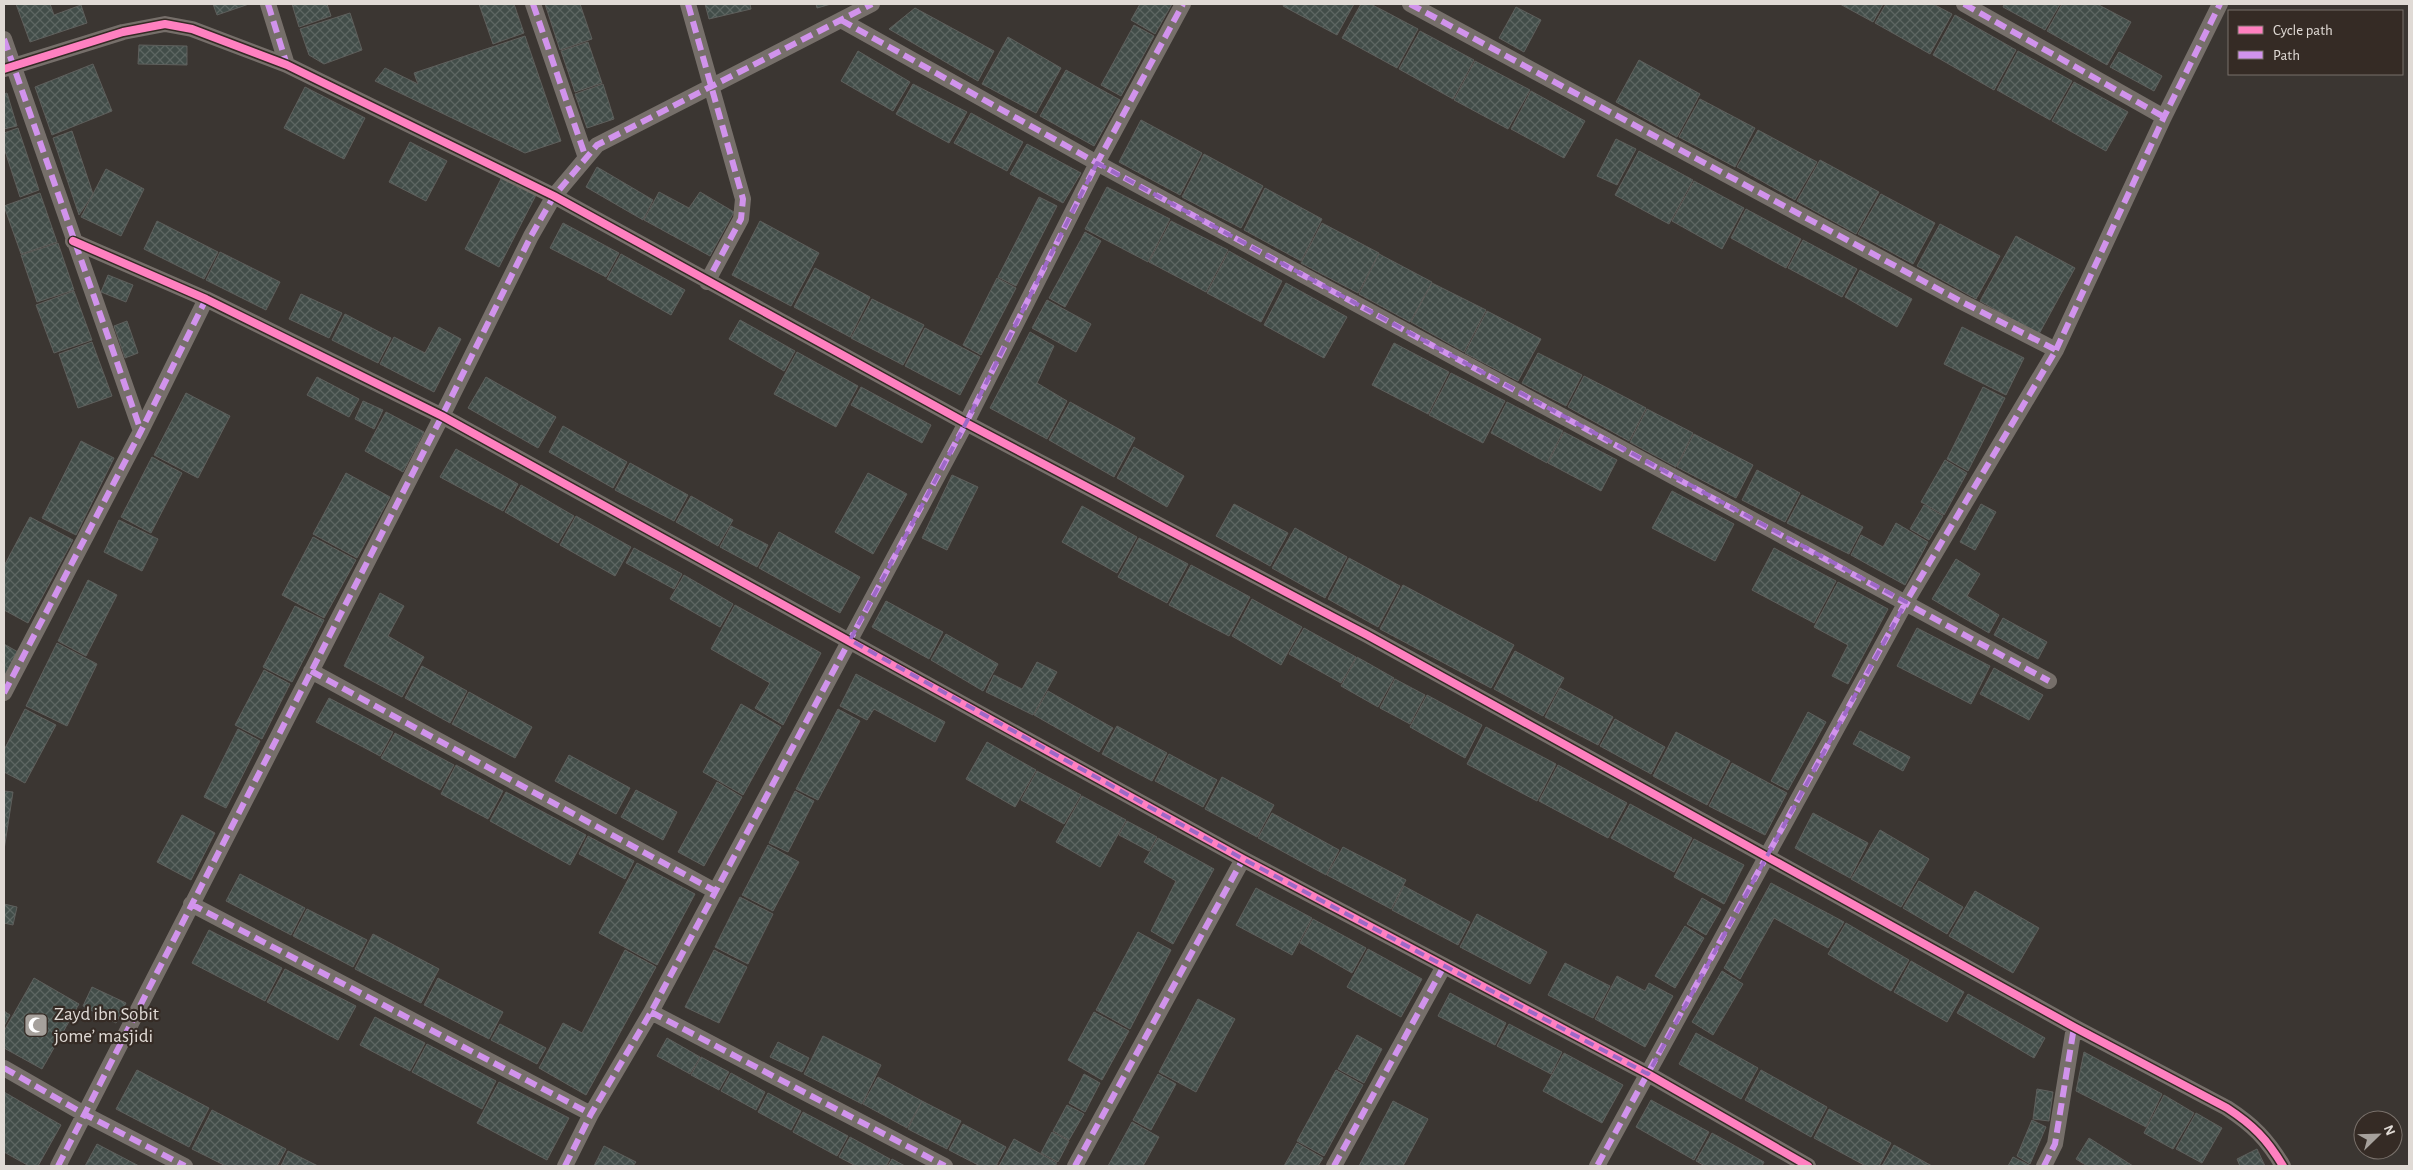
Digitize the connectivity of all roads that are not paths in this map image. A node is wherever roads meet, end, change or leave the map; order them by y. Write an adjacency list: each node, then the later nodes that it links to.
1 (268, 4): 11 (street)
2 (533, 4): 15 (street)
3 (688, 4): 13 (street)
4 (872, 4): 9 (street)
5 (1183, 4): 16 (street)
6 (1410, 4): 21 (street)
7 (1964, 4): 14 (street)
8 (2220, 4): 14 (street)
9 (842, 20): 13 (street); 16 (street)
10 (4, 39): 12 (street)
11 (288, 65): 12 (street); 17 (street)
12 (8, 68): 18 (street)
13 (711, 86): 15 (street); 19 (street)
14 (2164, 117): 21 (street)
15 (586, 158): 17 (street)
16 (1097, 163): 23 (street); 25 (street)
17 (554, 196): 19 (street); 22 (street)
18 (73, 241): 20 (street); 24 (street)
19 (707, 282): 23 (street)
20 (206, 299): 22 (street); 24 (street)
21 (2056, 350): 25 (street)
22 (442, 416): 26 (street); 27 (street)
23 (966, 423): 26 (street); 30 (street)
24 (141, 431): 29 (street)
25 (1906, 602): 28 (street); 30 (street)
26 (850, 640): 31 (street); 32 (street)
27 (311, 671): 32 (street); 33 (street)
28 (2049, 681)
29 (4, 693)
30 (1768, 857): 36 (street); 38 (street)
31 (1243, 859): 34 (street); 45 (street)
32 (715, 891): 35 (street)
33 (191, 904): 39 (street); 40 (street)
34 (1444, 966): 38 (street); 46 (street)
35 (651, 1012): 39 (street); 44 (street)
36 (2074, 1027): 49 (street); 50 (street)
37 (4, 1068): 40 (street)
38 (1648, 1074): 47 (street); 48 (street)
39 (592, 1114): 43 (street)
40 (86, 1116): 41 (street); 42 (street)
41 (58, 1166)
42 (185, 1166)
43 (564, 1166)
44 (945, 1166)
45 (1075, 1166)
46 (1334, 1166)
47 (1597, 1166)
48 (1808, 1166)
49 (2044, 1166)
50 (2282, 1166)

